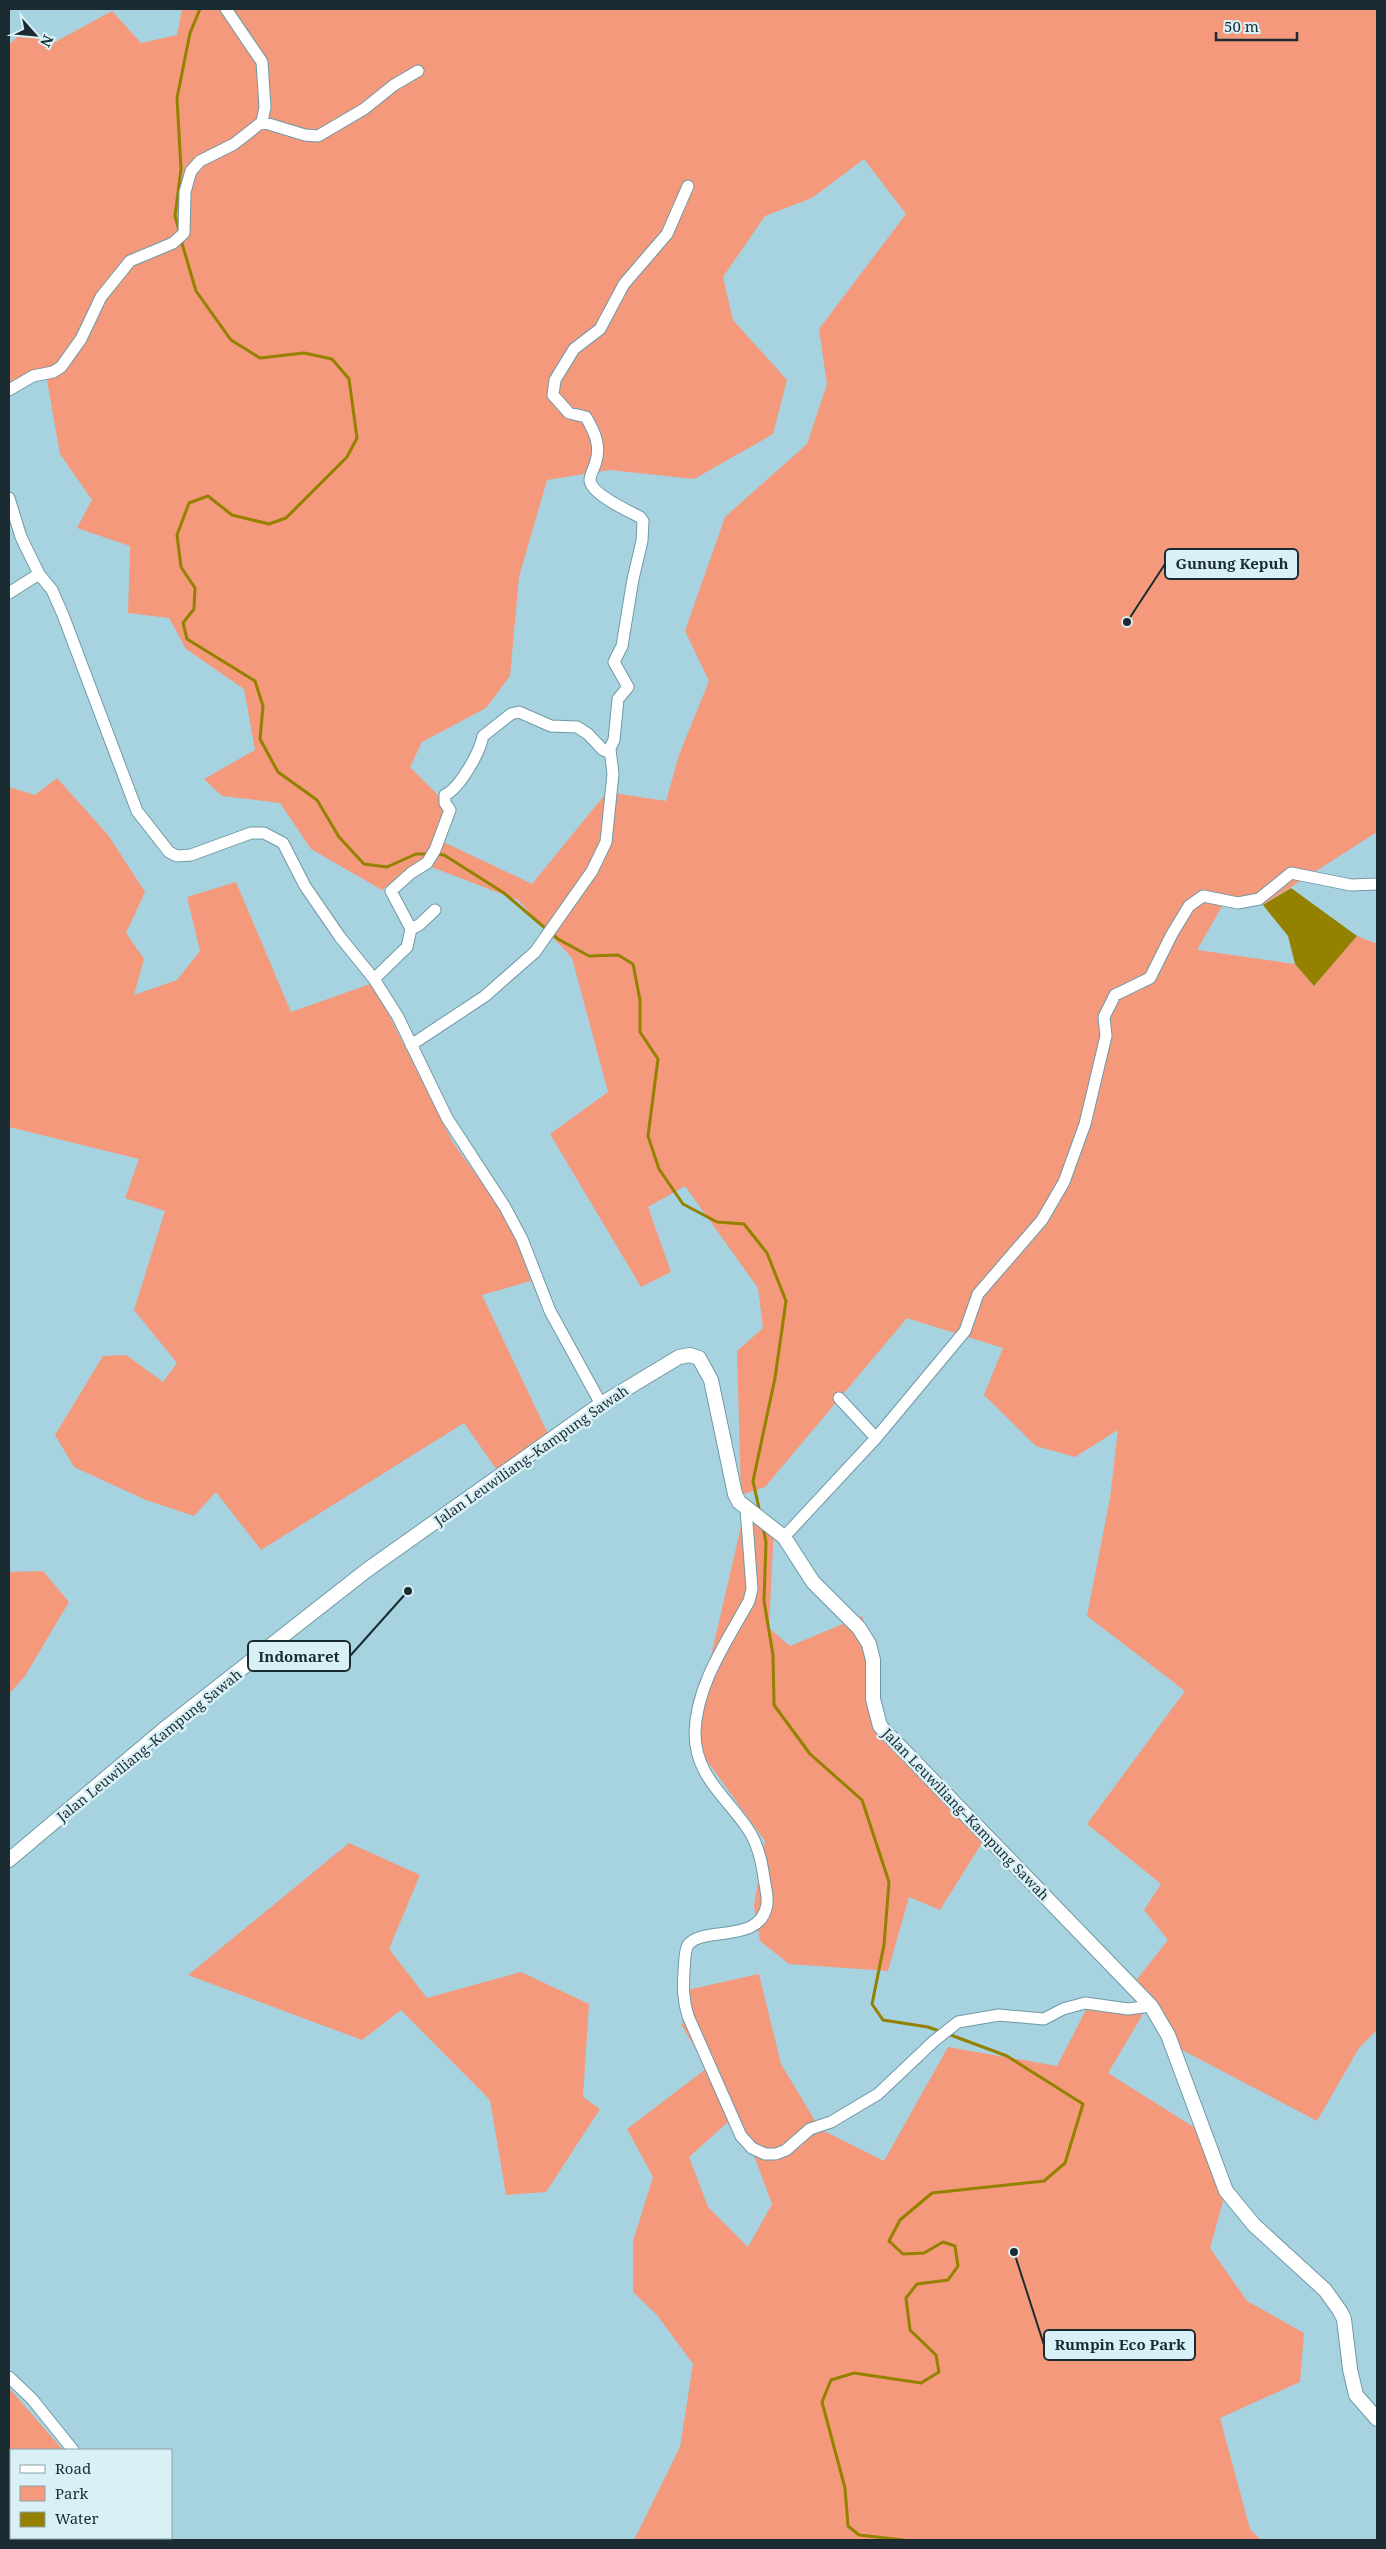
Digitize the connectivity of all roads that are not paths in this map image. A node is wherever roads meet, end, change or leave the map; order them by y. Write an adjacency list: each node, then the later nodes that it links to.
1 (226, 9): 3 (street)
2 (418, 71): 3 (street)
3 (262, 122): 5 (street)
4 (688, 186): 9 (street)
5 (9, 390)
6 (9, 498): 7 (street)
7 (39, 574): 8 (street); 13 (street)
8 (9, 593)
9 (610, 750): 12 (street); 14 (street)
10 (1377, 884): 17 (street)
11 (435, 910): 12 (street)
12 (411, 929): 13 (street)
13 (374, 979): 14 (street)
14 (411, 1045): 16 (street)
15 (839, 1398): 17 (street)
16 (601, 1404): 18 (main road, Jalan Leuwiliang–Kampung Sawah); 20 (main road, Jalan Leuwiliang–Kampung Sawah)
17 (876, 1438): 19 (street)
18 (748, 1511): 19 (main road, Jalan Leuwiliang–Kampung Sawah); 21 (street)
19 (784, 1537): 21 (main road, Jalan Leuwiliang–Kampung Sawah)
20 (9, 1860)
21 (1151, 2006): 23 (main road, Jalan Leuwiliang–Kampung Sawah)
22 (9, 2377): 24 (street)
23 (1377, 2420)
24 (71, 2449)

